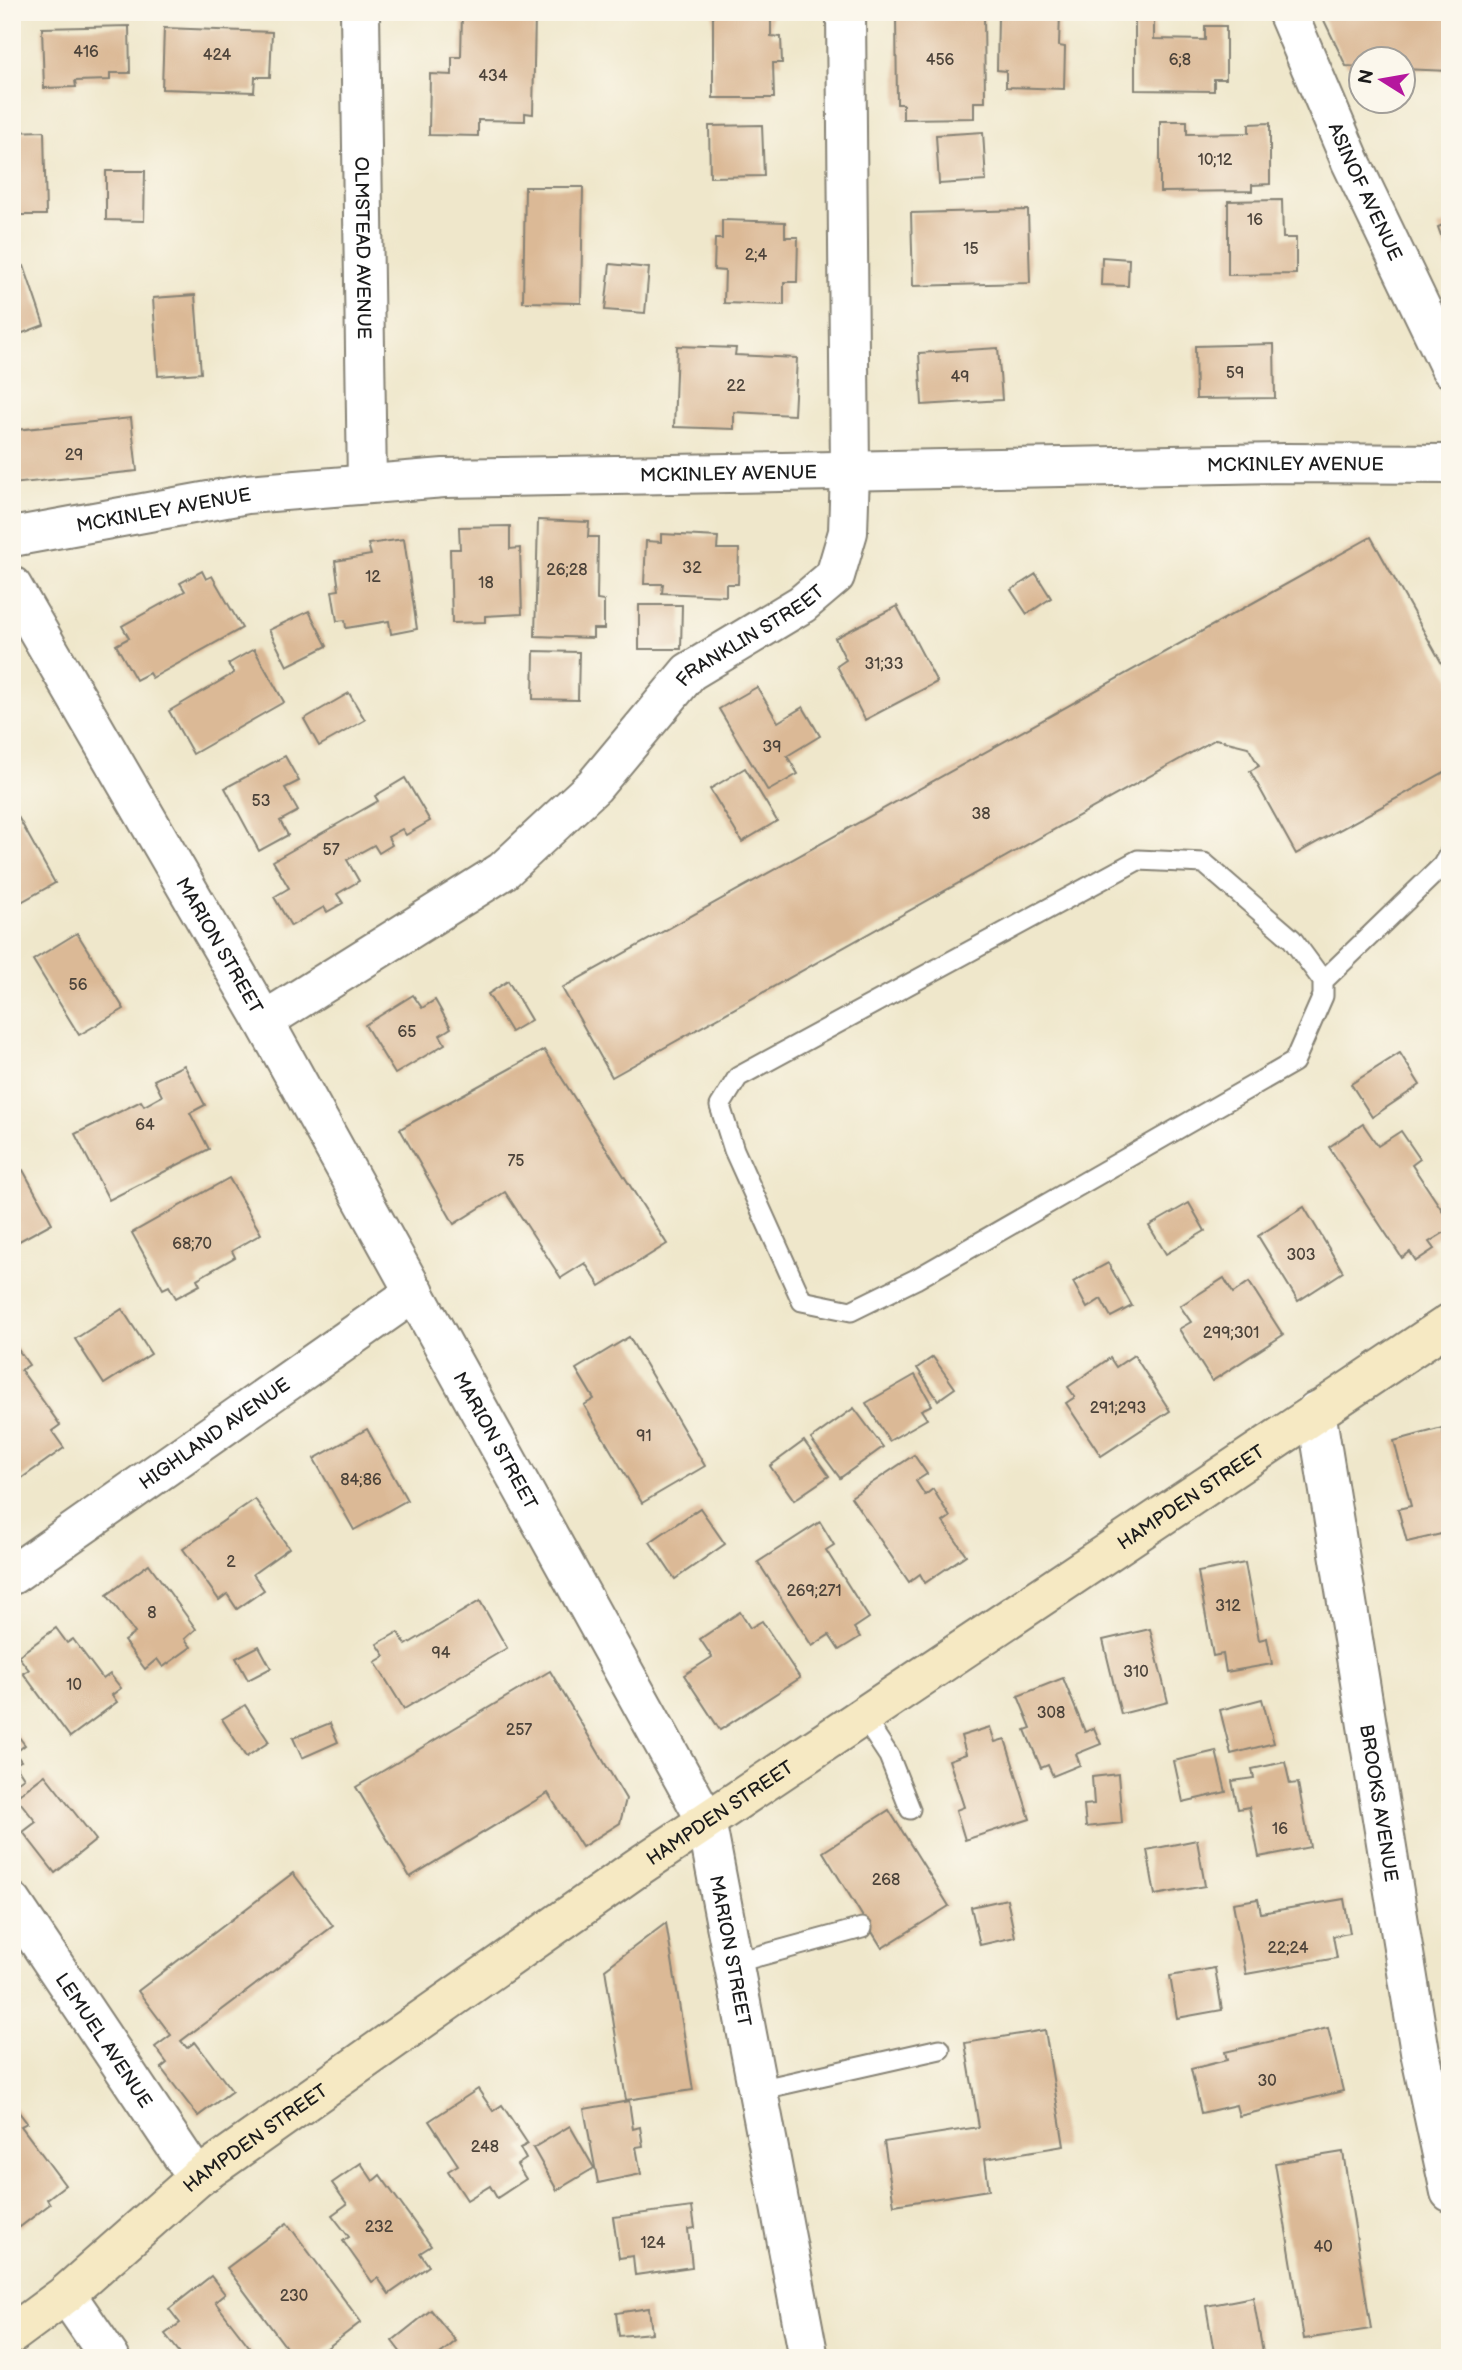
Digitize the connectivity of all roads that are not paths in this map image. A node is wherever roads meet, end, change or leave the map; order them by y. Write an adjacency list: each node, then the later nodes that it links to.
1 (360, 12): 7 (street, OLMSTEAD AVENUE)
2 (846, 12): 6 (street, FRANKLIN STREET)
3 (1287, 12): 4 (street, ASINOF AVENUE)
4 (1450, 368)
5 (1450, 464): 6 (street, MCKINLEY AVENUE)
6 (850, 472): 7 (street, MCKINLEY AVENUE); 12 (street, FRANKLIN STREET)
7 (367, 484): 8 (street, MCKINLEY AVENUE)
8 (12, 537)
9 (12, 586): 12 (street, MARION STREET)
10 (1450, 853): 11 (lane)
11 (1323, 981): 11 (lane)
12 (264, 1021): 13 (street, MARION STREET)
13 (415, 1292): 16 (street, HIGHLAND AVENUE); 19 (street, MARION STREET)
14 (1450, 1323): 15 (main road, HAMPDEN STREET)
15 (1316, 1411): 17 (main road, HAMPDEN STREET); 26 (street, BROOKS AVENUE)
16 (12, 1575)
17 (862, 1715): 18 (lane); 19 (main road, HAMPDEN STREET)
18 (910, 1809)
19 (706, 1819): 22 (street, MARION STREET); 25 (main road, HAMPDEN STREET)
20 (12, 1902): 25 (street, LEMUEL AVENUE)
21 (862, 1928): 22 (lane)
22 (733, 1963): 24 (street, MARION STREET)
23 (940, 2049): 24 (lane)
24 (758, 2090): 30 (street, MARION STREET)
25 (197, 2178): 27 (main road, HAMPDEN STREET)
26 (1450, 2192)
27 (66, 2294): 28 (main road, HAMPDEN STREET); 29 (street)
28 (12, 2334)
29 (110, 2358)
30 (809, 2358)

